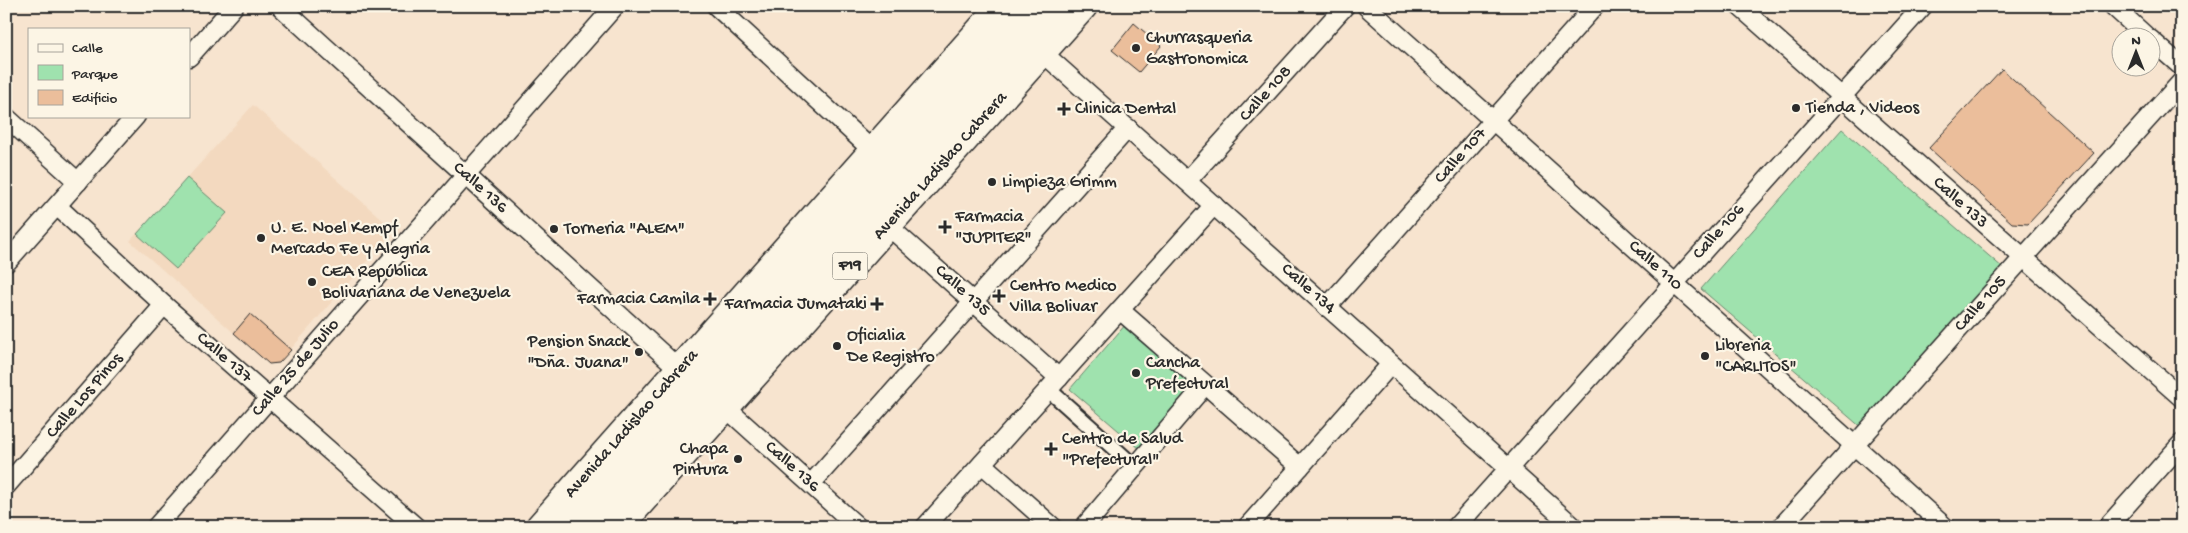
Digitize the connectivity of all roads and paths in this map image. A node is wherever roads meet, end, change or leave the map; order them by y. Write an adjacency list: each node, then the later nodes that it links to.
1 (234, 6): 18 (street)
2 (280, 6): 27 (street, Calle 136)
3 (615, 6): 27 (street, Calle 25 de Julio)
4 (716, 6): 26 (street)
5 (1002, 6): 26 (main road, Avenida Ladislao Cabrera)
6 (1028, 6): 58 (main road, Avenida Ladislao Cabrera / F19)
7 (1057, 6): 59 (main road, Avenida Ladislao Cabrera / F19)
8 (1082, 6): 17 (main road, Avenida Ladislao Cabrera / F19)
9 (1345, 6): 28 (street, Calle 108)
10 (1366, 6): 24 (street, Calle 110)
11 (1595, 6): 24 (street, Calle 107)
12 (1739, 6): 21 (street, Calle 133)
13 (1923, 6): 21 (street, Calle 106)
14 (2113, 6): 15 (street)
15 (2138, 28)
16 (2160, 48): 19 (street)
17 (1042, 52): 25 (street, Calle 134); 32 (main road, Avenida Ladislao Cabrera / F19)
18 (190, 56)
19 (2182, 68)
20 (2182, 81): 33 (street, Calle 105)
21 (1841, 97): 33 (street, Calle 133); 35 (street, Calle 106)
22 (6, 117): 29 (street)
23 (134, 118): 29 (street)
24 (1493, 121): 35 (street, Calle 110); 38 (street, Calle 107)
25 (1128, 128): 28 (street, Calle 134); 36 (street)
26 (873, 151): 41 (main road, Avenida Ladislao Cabrera)
27 (466, 175): 41 (street, Calle 136); 44 (street, Calle 25 de Julio)
28 (1187, 181): 30 (street, Calle 134)
29 (78, 182): 31 (street)
30 (1214, 205): 38 (street, Calle 134); 39 (street)
31 (57, 206): 34 (street); 37 (street, Calle 137)
32 (887, 225): 36 (street, Calle 135); 46 (main road, Avenida Ladislao Cabrera / F19)
33 (2022, 258): 45 (street, Calle 133); 48 (street, Calle 105)
34 (6, 263)
35 (1674, 283): 48 (street, Calle 110); 52 (street, Calle 106)
36 (974, 302): 42 (street, Calle 135); 53 (street)
37 (164, 305): 44 (street, Calle 137); 54 (street, Calle Los Pinos)
38 (1328, 307): 40 (street, Calle 134)
39 (1120, 310): 42 (street); 43 (street)
40 (1391, 364): 51 (street); 52 (street, Calle 134)
41 (679, 369): 57 (main road, Avenida Ladislao Cabrera)
42 (1054, 384): 49 (street); 50 (street, Calle 135)
43 (1205, 385): 50 (street); 51 (street)
44 (270, 398): 55 (street, Calle 25 de Julio); 56 (street, Calle 137)
45 (2182, 398)
46 (725, 407): 53 (street, Calle 136); 60 (main road, Avenida Ladislao Cabrera / F19)
47 (2182, 443): 70 (street)
48 (1854, 445): 68 (street, Calle 105); 69 (street, Calle 110)
49 (982, 464): 62 (street); 63 (street)
50 (1135, 467): 64 (street)
51 (1300, 467): 65 (street)
52 (1509, 469): 66 (street, Calle 106); 67 (street, Calle 134)
53 (811, 484): 61 (street, Calle 136)
54 (6, 486)
55 (156, 527)
56 (416, 527)
57 (540, 527)
58 (564, 527)
59 (595, 527)
60 (618, 527)
61 (858, 527)
62 (926, 527)
63 (1053, 527)
64 (1084, 527)
65 (1247, 527)
66 (1456, 527)
67 (1574, 527)
68 (1781, 527)
69 (1945, 527)
70 (2107, 527)

